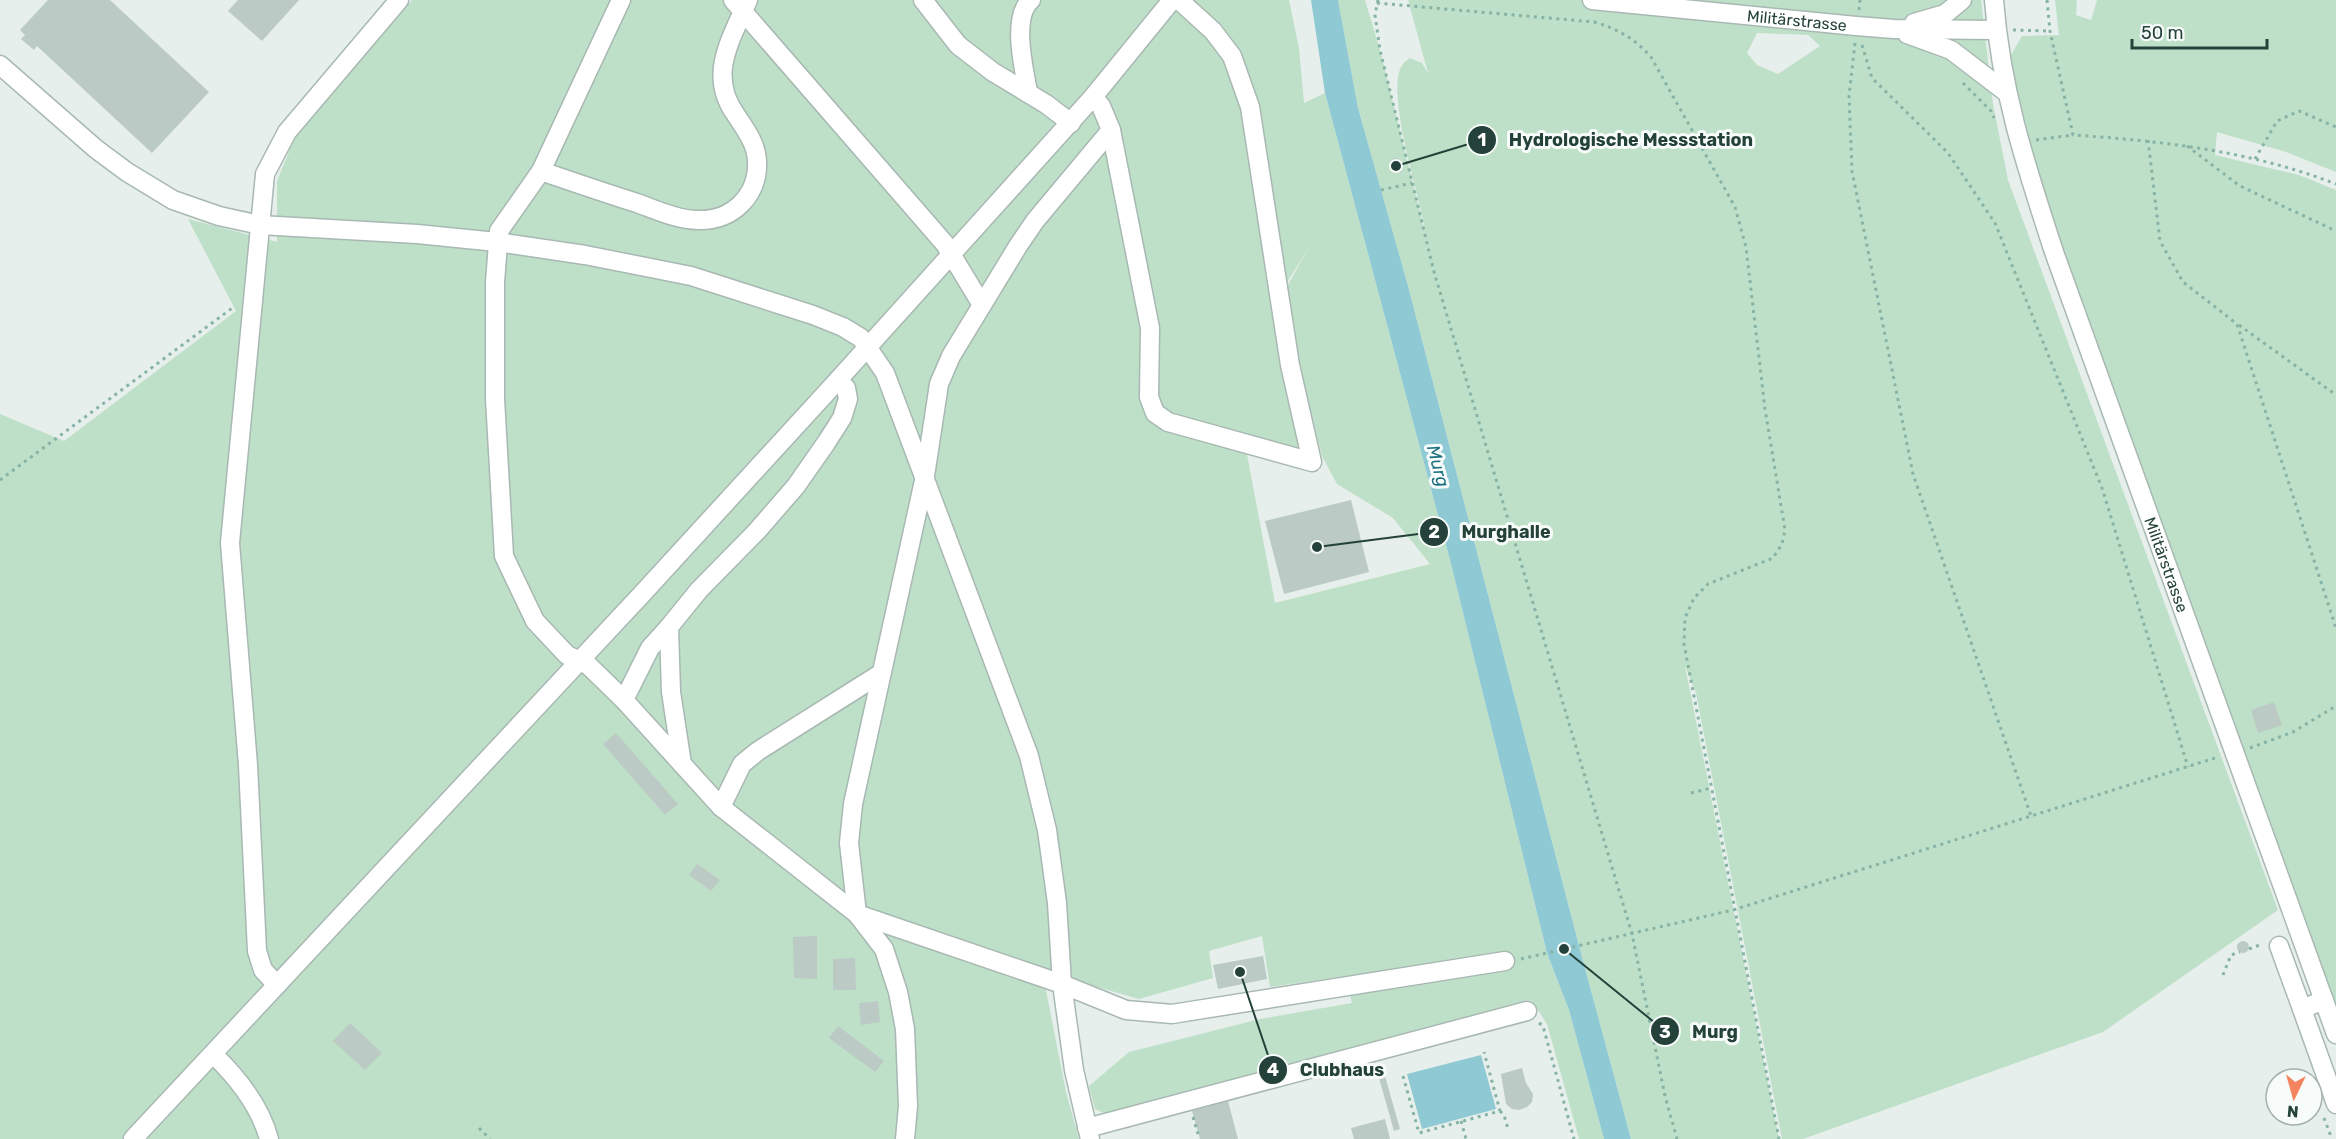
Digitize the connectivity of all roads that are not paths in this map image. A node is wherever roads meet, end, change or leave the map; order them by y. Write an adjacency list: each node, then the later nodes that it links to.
1 (399, 0): 20 (street)
2 (621, 0): 19 (street)
3 (924, 0): 14 (street)
4 (1031, 0): 14 (street)
5 (1172, 0): 16 (street)
6 (1179, 0): 18 (street)
7 (1592, 0): 11 (street, Militärstrasse)
8 (1962, 0): 11 (street, Militärstrasse)
9 (1994, 0): 12 (street, Militärstrasse)
10 (741, 4): 19 (street); 22 (street)
11 (1894, 29): 12 (street, Militärstrasse); 15 (street, Militärstrasse)
12 (1996, 30): 15 (street, Militärstrasse)
13 (0, 65): 20 (street)
14 (1028, 92): 17 (street)
15 (2006, 92): 38 (street, Militärstrasse)
16 (1093, 97): 17 (street); 18 (street)
17 (1071, 123): 22 (street)
18 (1111, 129): 23 (street)
19 (541, 171): 21 (street)
20 (260, 225): 21 (street); 37 (street)
21 (497, 242): 24 (street); 28 (street)
22 (952, 253): 23 (street); 24 (street)
23 (982, 305): 26 (street)
24 (867, 346): 25 (street); 26 (street)
25 (838, 380): 27 (street); 28 (street)
26 (925, 476): 29 (street); 36 (street)
27 (669, 627): 30 (street); 31 (street)
28 (578, 661): 30 (street); 37 (street)
29 (880, 674): 32 (street); 33 (street)
30 (624, 700): 31 (street)
31 (682, 764): 32 (street)
32 (722, 807): 33 (street)
33 (857, 914): 36 (street); 47 (street)
34 (2271, 945): 39 (street)
35 (1505, 961): 36 (street)
36 (1062, 984): 44 (street)
37 (277, 985): 42 (street)
38 (2324, 1000): 39 (street); 41 (street, Militärstrasse)
39 (2302, 1009): 43 (street)
40 (1527, 1011): 44 (street)
41 (2336, 1034)
42 (213, 1054): 45 (street); 46 (street)
43 (2336, 1104)
44 (1088, 1134)
45 (134, 1139)
46 (269, 1139)
47 (905, 1139)

